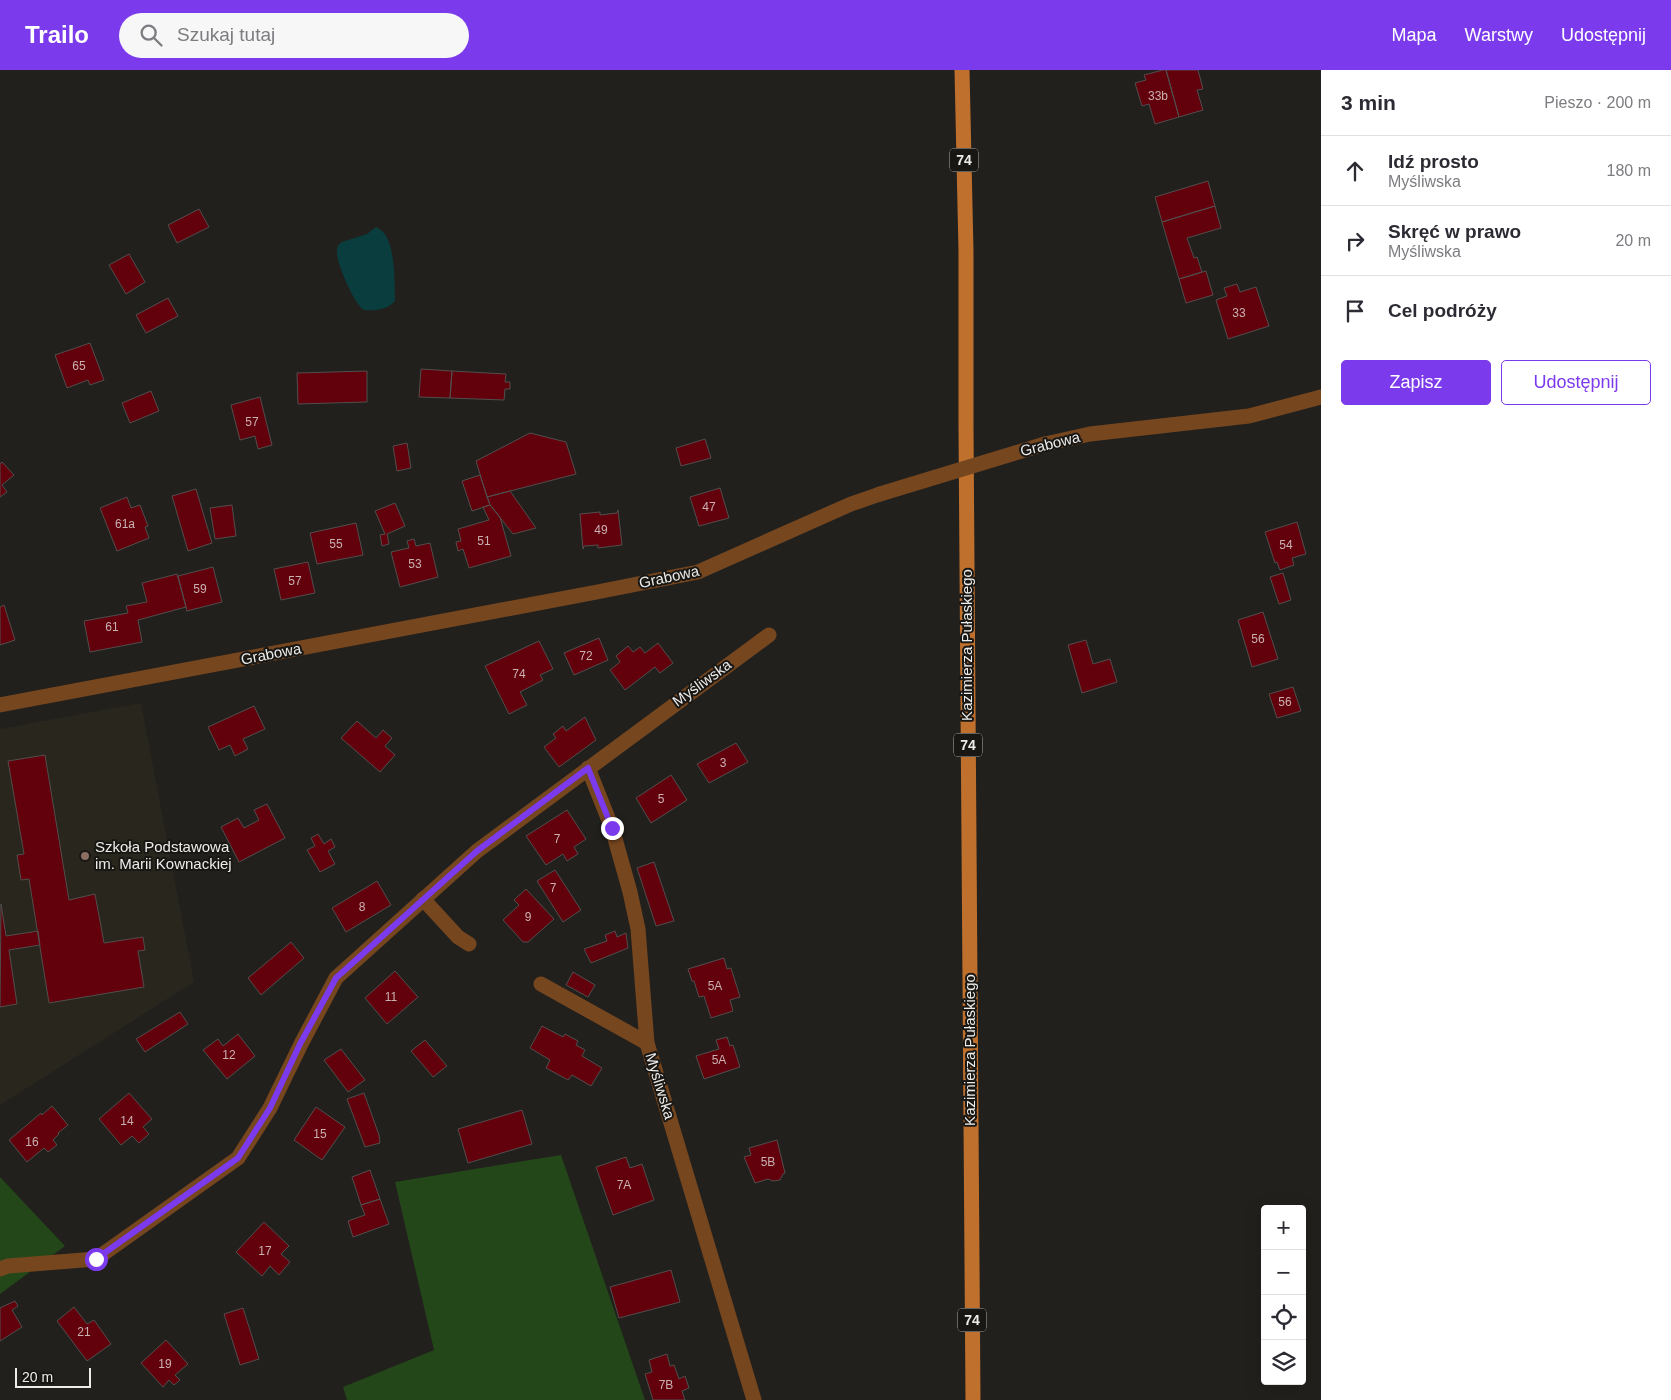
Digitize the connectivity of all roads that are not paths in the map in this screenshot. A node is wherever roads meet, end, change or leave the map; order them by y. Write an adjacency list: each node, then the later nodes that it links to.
1 (962, 70): 12 (main road, Kazimierza Pułaskiego / 74)
2 (1321, 397): 4 (street, Grabowa, bridge)
3 (769, 635): 5 (street, Myśliwska)
4 (0, 705)
5 (588, 768): 6 (street, Myśliwska); 9 (street, Myśliwska)
6 (423, 899): 7 (street); 10 (street, Myśliwska)
7 (469, 944)
8 (541, 984): 9 (street)
9 (647, 1043): 11 (street, Myśliwska)
10 (0, 1269)
11 (754, 1400)
12 (973, 1400)

